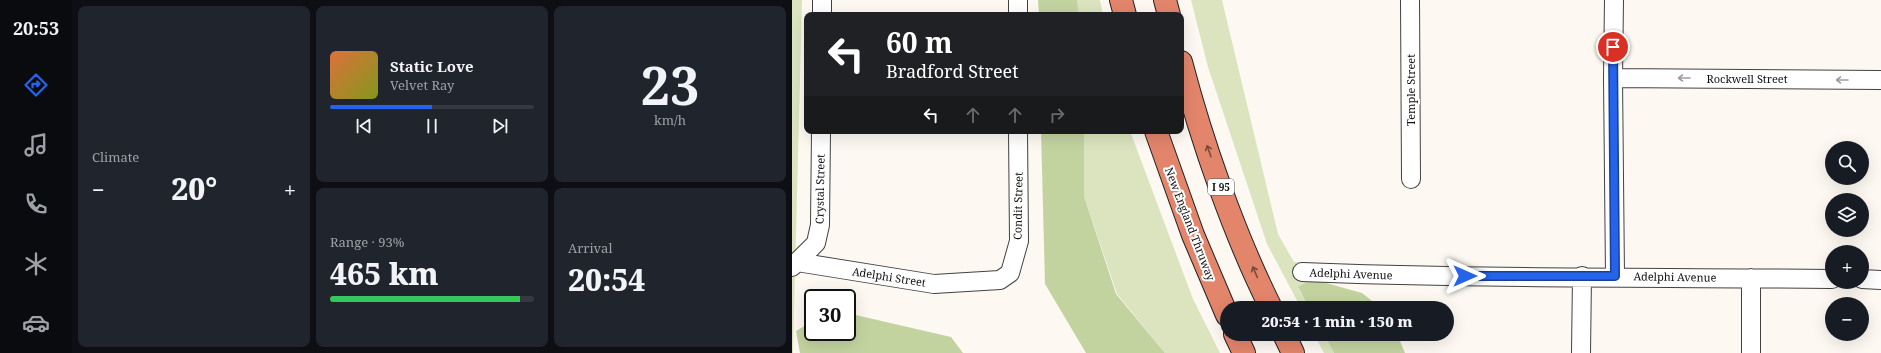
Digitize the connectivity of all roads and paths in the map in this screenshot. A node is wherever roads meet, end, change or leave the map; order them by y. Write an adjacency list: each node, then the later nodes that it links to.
1 (822, 0): 7 (street)
2 (1018, 0): 8 (street)
3 (1121, 0): 9 (highway)
4 (1165, 0): 10 (highway)
5 (1410, 0): 17 (street, Temple Street)
6 (1614, 0): 12 (street)
7 (822, 12)
8 (1018, 12)
9 (1124, 12)
10 (1168, 12)
11 (1184, 72): 28 (highway, I 95, one-way to 11)
12 (1612, 78): 13 (street, Rockwell Street, one-way to 12); 21 (street)
13 (1881, 80)
14 (821, 134): 18 (street, Crystal Street)
15 (1018, 134): 26 (street, Condit Street)
16 (1157, 134): 27 (highway, New England Thruway)
17 (1411, 179)
18 (795, 265): 26 (street, Adelphi Street)
19 (1302, 272): 20 (street, Adelphi Avenue)
20 (1582, 276): 21 (street, Adelphi Avenue); 33 (street)
21 (1615, 276): 22 (street, Adelphi Avenue)
22 (1750, 278): 23 (street, Adelphi Avenue); 34 (street)
23 (1825, 279)
24 (1869, 280): 25 (street)
25 (1881, 280)
26 (982, 282)
27 (1221, 301)
28 (1268, 301)
29 (1239, 341): 31 (highway)
30 (1287, 341): 32 (highway)
31 (1244, 353)
32 (1293, 353)
33 (1580, 353)
34 (1751, 353)

